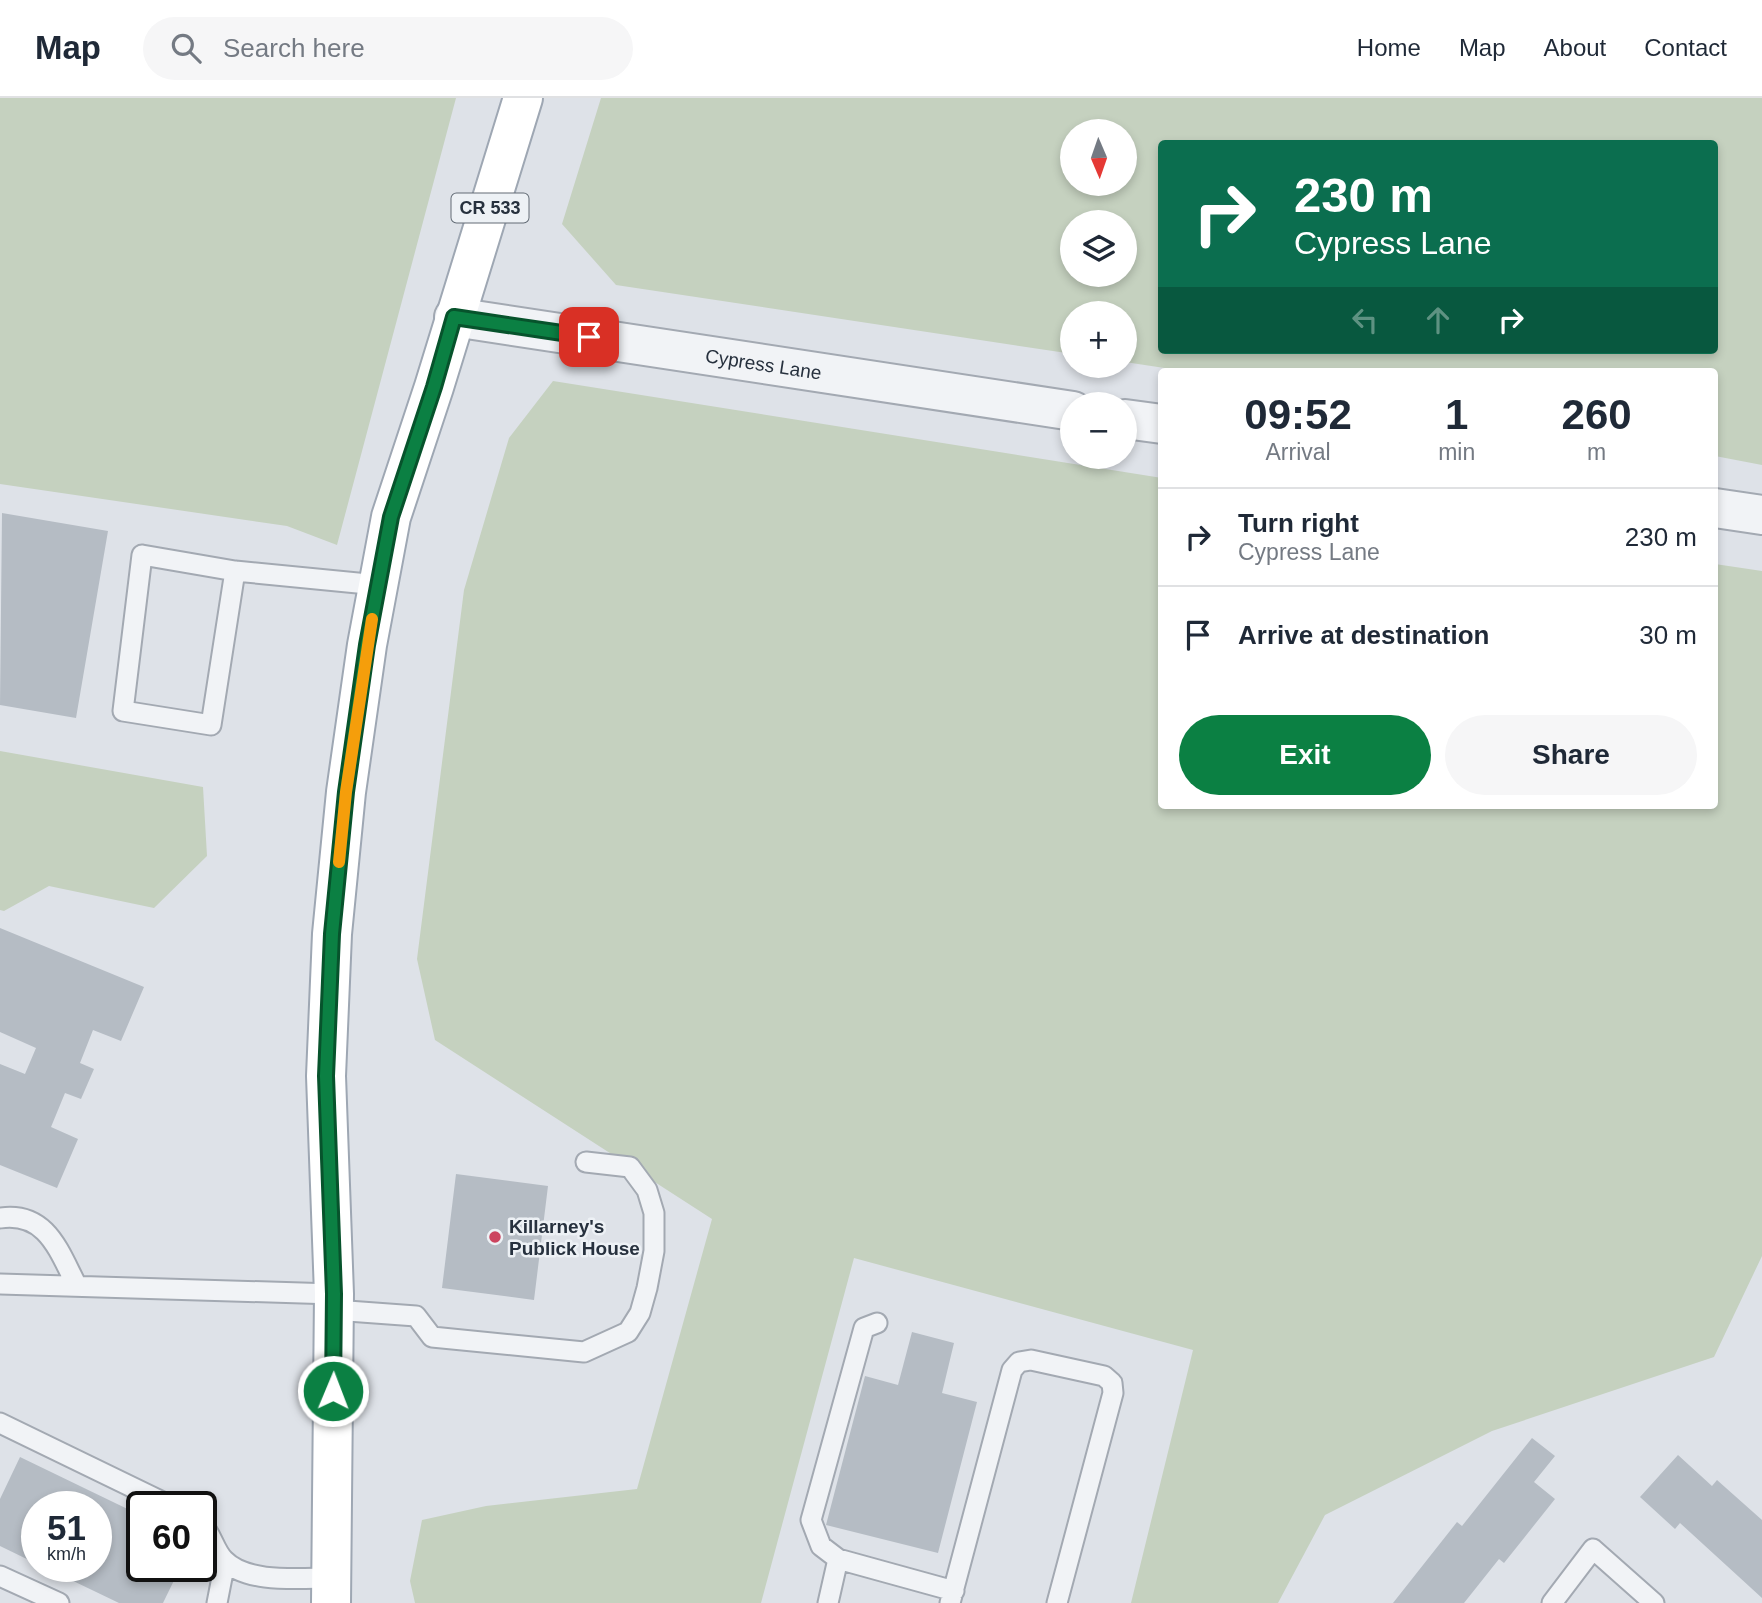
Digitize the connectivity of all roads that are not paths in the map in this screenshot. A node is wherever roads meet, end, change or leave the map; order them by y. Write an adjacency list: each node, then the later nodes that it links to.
1 (523, 98): 2 (main road, CR 533)
2 (454, 317): 3 (street, Cypress Lane); 9 (main road, CR 533)
3 (1060, 409)
4 (1137, 421): 5 (street)
5 (1158, 423)
6 (1718, 508): 7 (street)
7 (1762, 515)
8 (235, 571): 8 (lane); 9 (lane)
9 (378, 585): 14 (main road, CR 533)
10 (586, 1162): 14 (lane)
11 (0, 1218): 13 (lane)
12 (0, 1284): 13 (lane)
13 (77, 1286): 14 (lane)
14 (334, 1302): 22 (main road, CR 533)
15 (877, 1324): 19 (lane)
16 (0, 1423): 17 (lane)
17 (140, 1491)
18 (217, 1551): 20 (lane)
19 (838, 1559): 23 (lane); 26 (lane)
20 (225, 1562): 22 (lane); 25 (lane)
21 (0, 1576): 24 (lane)
22 (330, 1590)
23 (952, 1597): 27 (lane)
24 (59, 1603)
25 (217, 1603)
26 (828, 1603)
27 (1057, 1603)
28 (1552, 1603): 29 (lane)
29 (1654, 1603)

